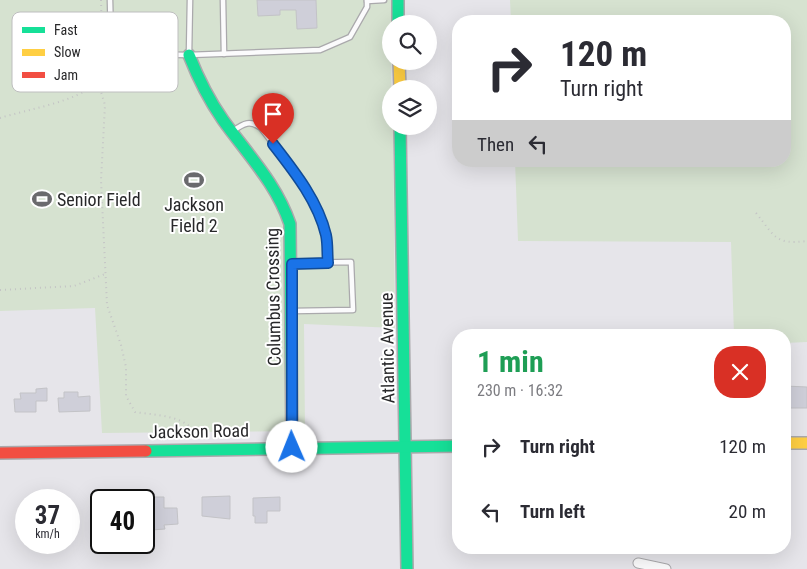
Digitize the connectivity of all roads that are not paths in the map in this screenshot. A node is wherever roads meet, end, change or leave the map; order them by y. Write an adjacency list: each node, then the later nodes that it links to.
1 (190, 0): 9 (lane)
2 (223, 0): 7 (lane)
3 (384, 0): 5 (lane)
4 (398, 0): 6 (street)
5 (366, 1): 7 (lane)
6 (398, 15)
7 (224, 54): 9 (lane)
8 (178, 55): 9 (lane)
9 (189, 55): 10 (street, Columbus Crossing)
10 (232, 131): 12 (lane); 13 (street, Columbus Crossing)
11 (400, 135): 19 (street, Atlantic Avenue)
12 (328, 263): 13 (lane); 14 (lane)
13 (292, 264): 14 (street, Columbus Crossing)
14 (292, 311): 18 (street, Columbus Crossing)
15 (791, 442): 16 (street)
16 (807, 443)
17 (452, 446): 19 (street, Jackson Road)
18 (292, 447): 19 (street, Jackson Road); 20 (street, Jackson Road)
19 (406, 447): 22 (street, Atlantic Avenue)
20 (0, 453)
21 (638, 563): 23 (street)
22 (407, 569)
23 (666, 569)

